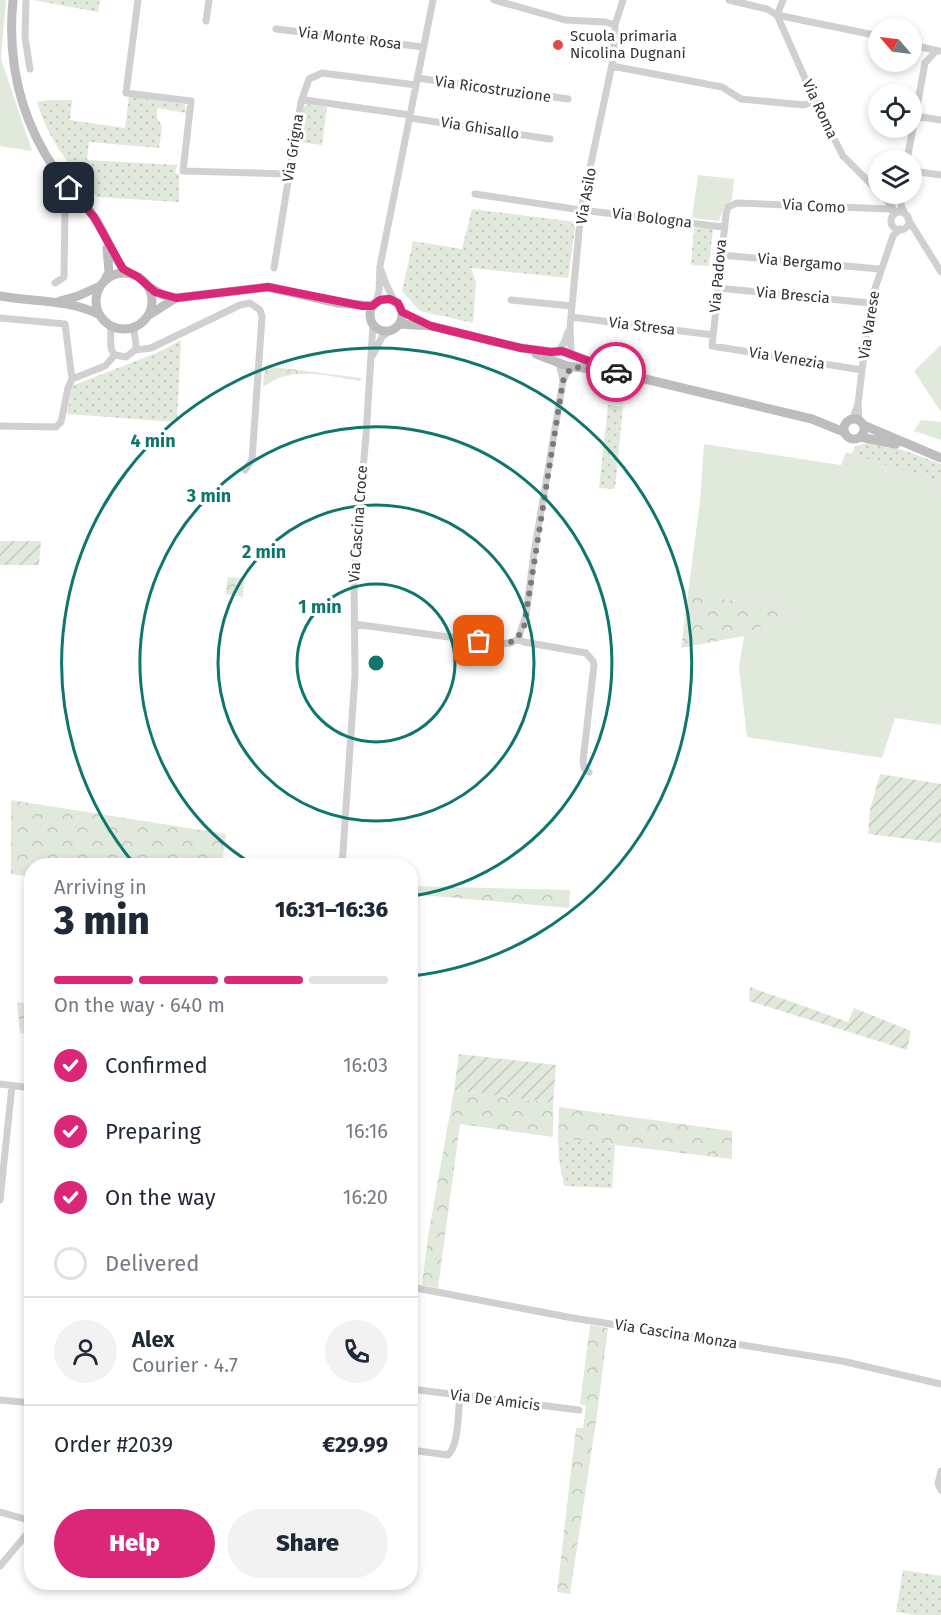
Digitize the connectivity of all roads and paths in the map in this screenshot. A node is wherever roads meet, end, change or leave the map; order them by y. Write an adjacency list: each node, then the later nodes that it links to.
1 (13, 0): 35 (street)
2 (26, 0): 21 (street)
3 (138, 0): 32 (street)
4 (209, 0): 11 (street)
5 (433, 0): 15 (street)
6 (494, 0): 12 (street)
7 (623, 0): 12 (street, Via Asilo)
8 (729, 0): 10 (street)
9 (783, 0): 10 (street)
10 (777, 15): 14 (street); 25 (street, Via Roma)
11 (206, 21)
12 (615, 25): 20 (street, Via Asilo)
13 (276, 29): 15 (street, Via Monte Rosa)
14 (868, 34)
15 (423, 46): 22 (street)
16 (922, 47): 18 (street)
17 (922, 51): 19 (street)
18 (939, 51): 19 (street)
19 (925, 63): 23 (street)
20 (612, 66): 25 (street); 42 (street, Via Asilo)
21 (30, 69)
22 (417, 82): 24 (street, Via Ricostruzione); 26 (street, Via Ricostruzione); 27 (street)
23 (921, 84)
24 (568, 99)
25 (815, 101): 34 (street, Via Roma)
26 (301, 102): 27 (street, Via Grigna); 32 (street, Via Grigna)
27 (410, 117): 30 (street, Via Ghisallo); 50 (street)
28 (922, 117): 29 (street)
29 (941, 120)
30 (550, 139)
31 (922, 173): 33 (street)
32 (289, 174): 51 (street, Via Grigna)
33 (941, 176)
34 (868, 181)
35 (69, 188): 46 (street); 55 (street)
36 (475, 194): 42 (street, Via Bologna)
37 (883, 204): 41 (street)
38 (890, 204): 43 (street, Via Roma)
39 (901, 204): 43 (street)
40 (728, 207): 41 (street, Via Como); 44 (street, Via Padova)
41 (879, 209): 43 (street, Via Como)
42 (581, 210): 44 (street, Via Bologna); 67 (street, Via Asilo)
43 (899, 215): 45 (street, Via Varese); 45 (street); 47 (street, Via Roma); 48 (street, Via Varese)
44 (723, 227): 49 (street, Via Padova)
45 (902, 229): 47 (street); 48 (street, Via Varese)
46 (103, 231): 54 (street); 56 (street)
47 (918, 233): 53 (street, Via Roma)
48 (889, 248): 52 (street, Via Varese)
49 (720, 255): 52 (street, Via Bergamo); 58 (street, Via Padova)
50 (380, 267): 61 (street); 66 (street)
51 (274, 268)
52 (880, 269): 65 (street, Via Varese)
53 (941, 272)
54 (131, 274): 56 (street); 57 (street)
55 (55, 283)
56 (102, 283): 63 (street); 69 (street)
57 (148, 287): 60 (street); 70 (street)
58 (717, 288): 65 (street, Via Brescia); 80 (street, Via Padova)
59 (0, 296): 63 (street)
60 (176, 298): 64 (street); 70 (street)
61 (394, 300): 66 (street); 68 (street)
62 (511, 300): 67 (street)
63 (57, 302): 69 (street)
64 (338, 303): 66 (street); 73 (street)
65 (870, 303): 90 (street, Via Varese)
66 (374, 304): 73 (street)
67 (572, 306): 72 (street, Via Asilo)
68 (402, 312): 74 (street); 76 (street)
69 (100, 315): 75 (street)
70 (147, 316): 77 (street)
71 (0, 318): 92 (street)
72 (571, 318): 78 (street, Via Asilo); 80 (street, Via Stresa)
73 (371, 321): 79 (street); 87 (street, Via Cascina Croce)
74 (399, 324): 76 (street); 79 (street)
75 (110, 325): 77 (street); 86 (street)
76 (431, 326): 83 (street)
77 (134, 327): 82 (street)
78 (570, 327): 84 (street, Via Asilo); 85 (street, Via Asilo)
79 (390, 331): 87 (street, Via Cascina Croce)
80 (713, 334): 81 (street, Via Padova)
81 (712, 346): 90 (street, Via Venezia)
82 (136, 347): 86 (street); 101 (street)
83 (521, 348): 84 (street); 88 (street)
84 (558, 351): 85 (street)
85 (572, 354): 91 (street)
86 (115, 355): 92 (street)
87 (370, 363): 102 (street, Via Cascina Croce)
88 (559, 363): 89 (street); 93 (street)
89 (573, 367): 91 (street); 93 (street)
90 (862, 370): 95 (street, Via Varese)
91 (620, 373): 94 (street)
92 (72, 379): 96 (street)
93 (563, 381): 103 (street)
94 (812, 419): 95 (street); 97 (street)
95 (856, 421): 97 (street); 98 (street); 99 (street)
96 (0, 426)
97 (844, 432): 98 (street)
98 (860, 436): 99 (street)
99 (913, 447): 100 (street)
100 (941, 458)
101 (245, 470)
102 (354, 624): 103 (street); 105 (street, Via Cascina Croce)
103 (518, 639): 104 (street)
104 (589, 772)
105 (343, 858)
106 (0, 1084): 107 (street)
107 (12, 1086): 108 (street); 109 (street)
108 (24, 1087)
109 (0, 1200)
110 (418, 1288): 111 (street, Via Cascina Monza)
111 (941, 1384)
112 (418, 1390): 113 (street, Via De Amicis)
113 (460, 1396): 116 (street, Via De Amicis); 117 (street)
114 (0, 1400): 115 (street)
115 (24, 1402)
116 (579, 1410)
117 (418, 1451)
118 (941, 1471): 119 (street)
119 (939, 1487)
120 (0, 1512): 121 (street)
121 (24, 1519)
122 (24, 1538): 123 (street)
123 (0, 1566)

